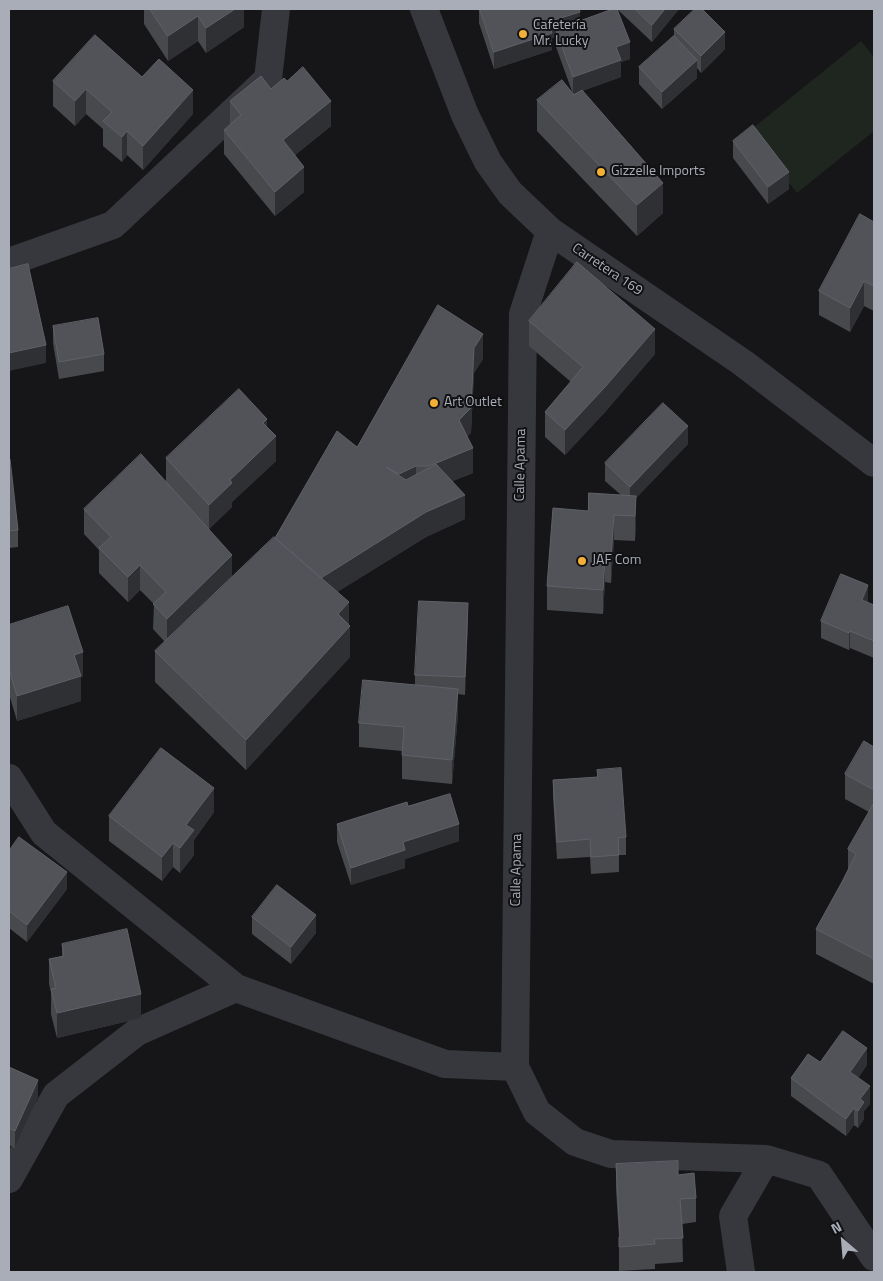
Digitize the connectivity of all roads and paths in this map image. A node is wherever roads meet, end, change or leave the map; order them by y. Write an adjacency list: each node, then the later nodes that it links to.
1 (276, 9): 4 (street)
2 (424, 9): 3 (street, Carretera 169)
3 (550, 231): 5 (street, Carretera 169); 8 (street, Calle Apama)
4 (9, 262)
5 (874, 463)
6 (9, 778): 7 (street)
7 (236, 988): 8 (street); 10 (street)
8 (515, 1066): 9 (street, Calle Apama)
9 (766, 1158): 11 (street, Calle Apama); 12 (street)
10 (9, 1179)
11 (874, 1257)
12 (741, 1272)

